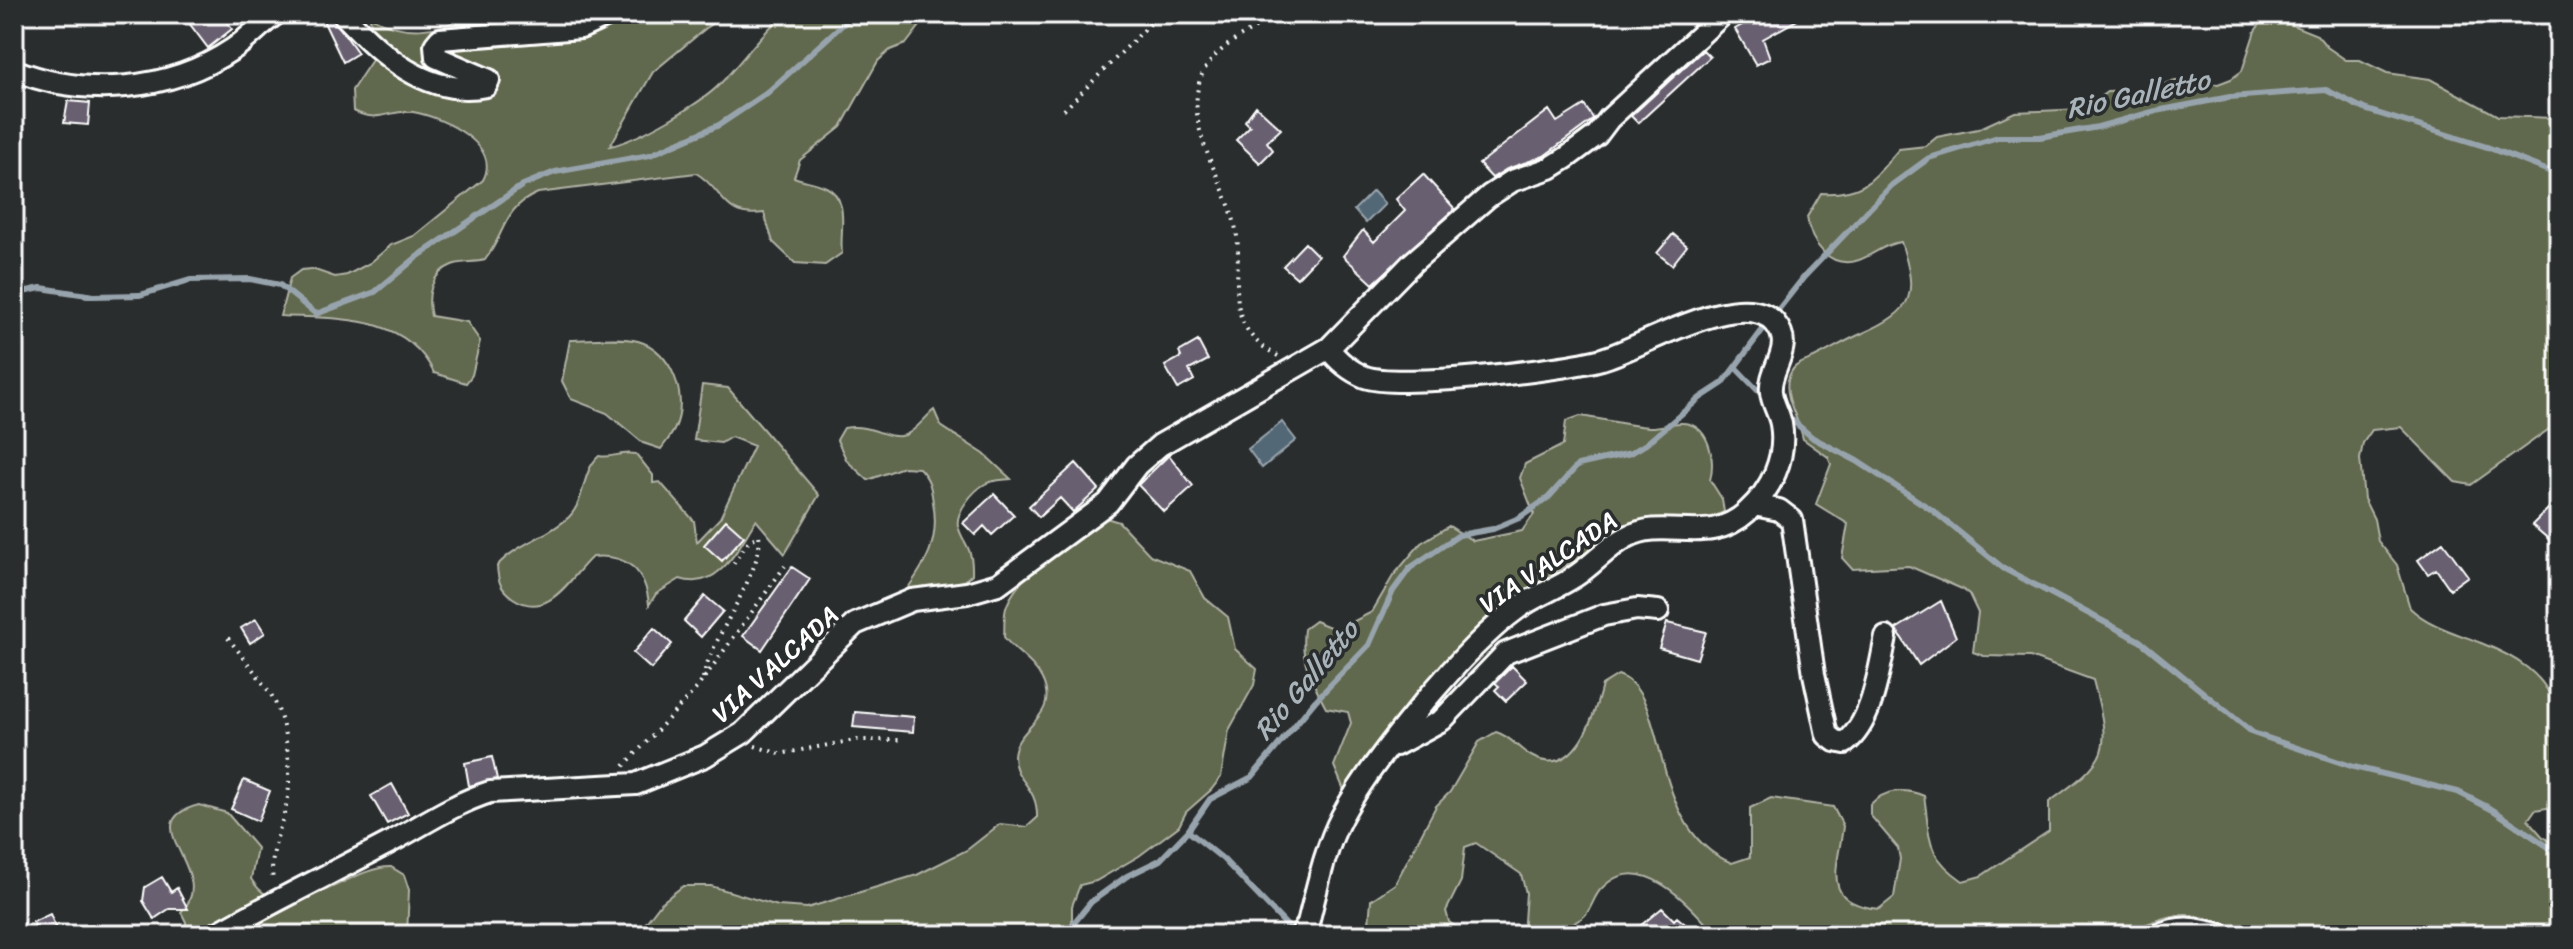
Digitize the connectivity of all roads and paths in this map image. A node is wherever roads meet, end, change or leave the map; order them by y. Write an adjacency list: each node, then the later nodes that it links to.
1 (276, 14): 7 (street)
2 (343, 14): 3 (street)
3 (612, 14)
4 (1160, 14): 8 (path)
5 (1282, 14): 10 (path)
6 (1723, 14): 9 (street, VIA VALCADA)
7 (14, 70)
8 (1064, 110)
9 (1329, 348): 10 (street, VIA VALCADA); 11 (street, VIA VALCADA)
10 (1302, 365): 18 (street, VIA VALCADA)
11 (1754, 505): 15 (street); 20 (street, VIA VALCADA)
12 (732, 566): 17 (path)
13 (785, 566): 17 (path)
14 (1658, 611): 20 (street)
15 (1886, 637)
16 (228, 638): 22 (path)
17 (702, 681): 21 (path)
18 (743, 733): 19 (path); 21 (street, VIA VALCADA)
19 (902, 740)
20 (1389, 749): 24 (street, VIA VALCADA)
21 (622, 786): 22 (street, VIA VALCADA)
22 (275, 899): 23 (street, VIA VALCADA)
23 (214, 935)
24 (1301, 935)
25 (2158, 935): 26 (street)
26 (2221, 935)

